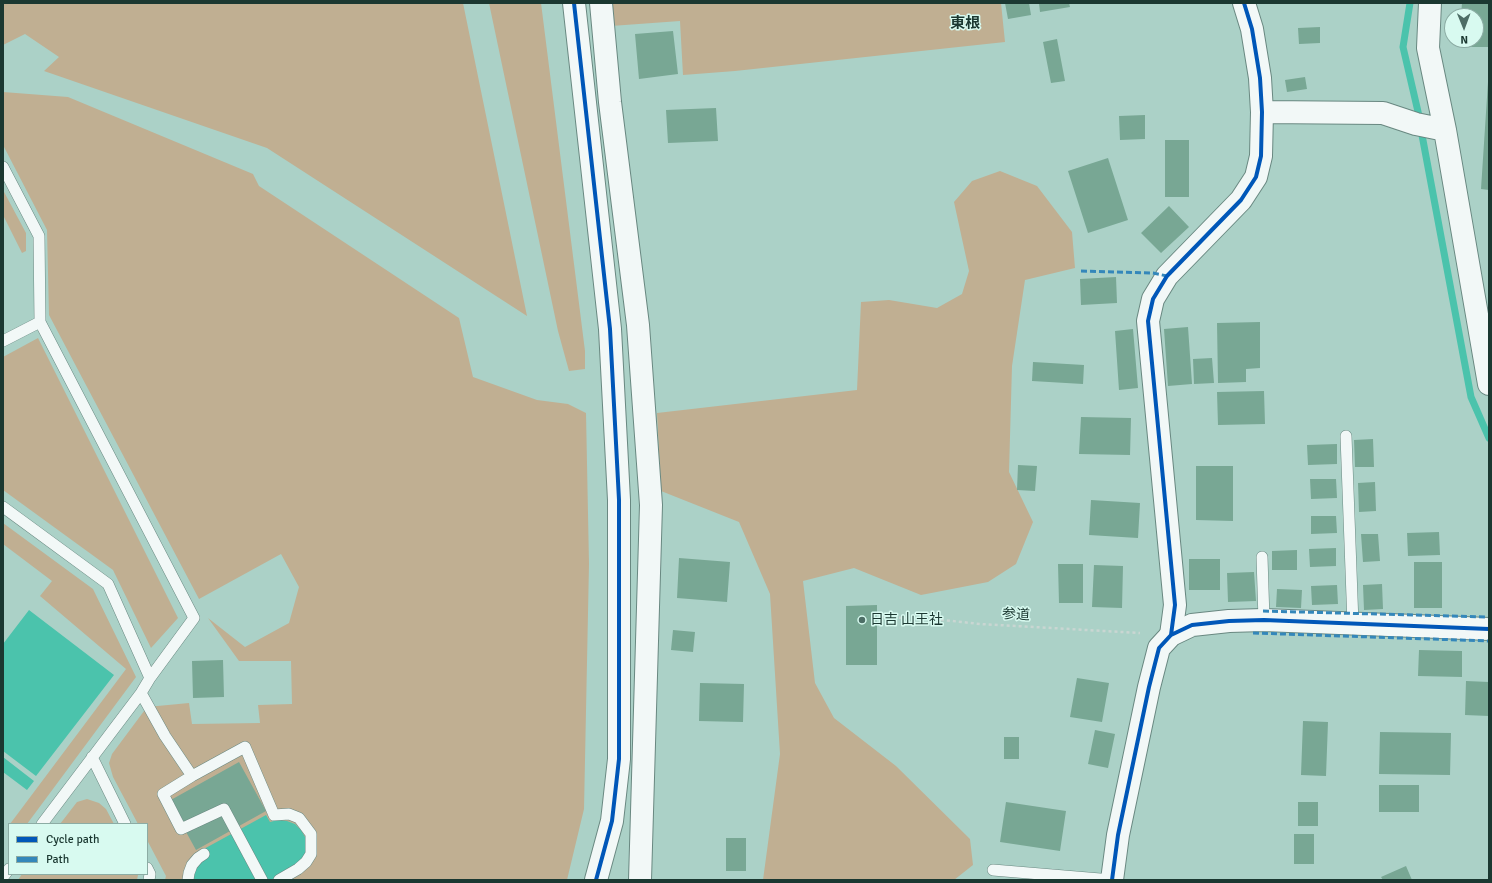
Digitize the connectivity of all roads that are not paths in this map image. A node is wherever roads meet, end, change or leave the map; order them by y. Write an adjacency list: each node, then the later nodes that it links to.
1 (574, 3): 14 (street)
2 (601, 3): 15 (street)
3 (1244, 3): 5 (street)
4 (1430, 3): 6 (street)
5 (1262, 112): 6 (street); 19 (street)
6 (1445, 130): 10 (street)
7 (3, 168): 8 (lane)
8 (40, 322): 9 (lane); 20 (lane)
9 (3, 341)
10 (1489, 384)
11 (1346, 436): 17 (lane)
12 (3, 508): 20 (lane)
13 (1262, 557): 16 (lane)
14 (618, 610): 15 (street); 33 (street)
15 (647, 610): 34 (street)
16 (1264, 620): 17 (street); 19 (street)
17 (1353, 624): 18 (street)
18 (1489, 629)
19 (1171, 635): 35 (street)
20 (150, 678): 21 (lane)
21 (141, 693): 22 (lane); 23 (lane)
22 (92, 757): 24 (lane); 25 (lane)
23 (192, 776): 31 (lane); 32 (lane)
24 (43, 823)
25 (125, 823)
26 (204, 854): 30 (lane)
27 (148, 870): 29 (lane)
28 (993, 870): 35 (lane)
29 (148, 880)
30 (188, 880)
31 (262, 880)
32 (278, 880)
33 (596, 880)
34 (640, 880)
35 (1112, 880)

